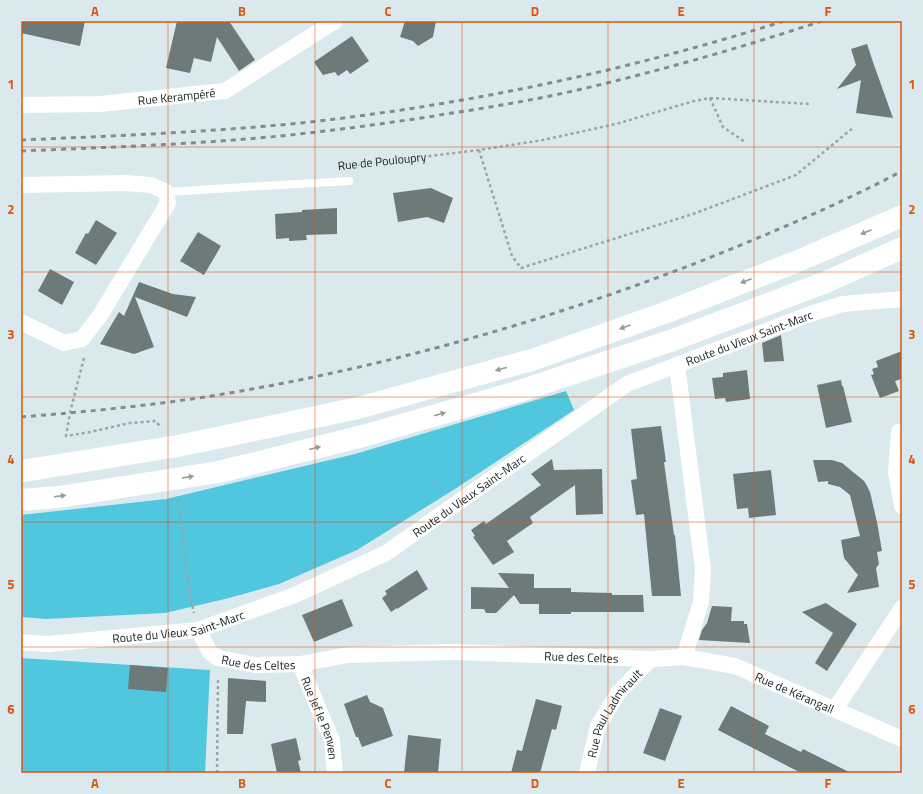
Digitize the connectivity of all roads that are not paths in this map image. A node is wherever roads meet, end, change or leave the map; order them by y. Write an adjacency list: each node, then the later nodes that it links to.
1 (335, 21): 2 (street, Rue Kerampéré)
2 (21, 105)
3 (349, 181): 5 (lane)
4 (21, 185): 5 (street)
5 (166, 192): 9 (street)
6 (902, 216): 12 (highway, one-way to 12)
7 (902, 248): 13 (highway, Route du Vieux Saint-Marc, one-way to 7)
8 (902, 299): 10 (street, Route du Vieux Saint-Marc)
9 (21, 322)
10 (677, 364): 16 (street, Route du Vieux Saint-Marc); 18 (street)
11 (902, 431): 14 (street)
12 (21, 471)
13 (21, 500)
14 (902, 506)
15 (902, 608): 21 (street)
16 (198, 630): 17 (street, Route du Vieux Saint-Marc); 20 (street, Rue des Celtes)
17 (21, 642)
18 (684, 657): 19 (street, Rue des Celtes); 21 (street, Rue de Kérangall)
19 (651, 659): 20 (street, Rue des Celtes); 24 (street, Rue Paul Ladmirault)
20 (300, 664): 23 (street, Rue Jef le Penven)
21 (835, 709): 22 (street, Rue de Kérangall)
22 (902, 739)
23 (335, 773)
24 (587, 773)

